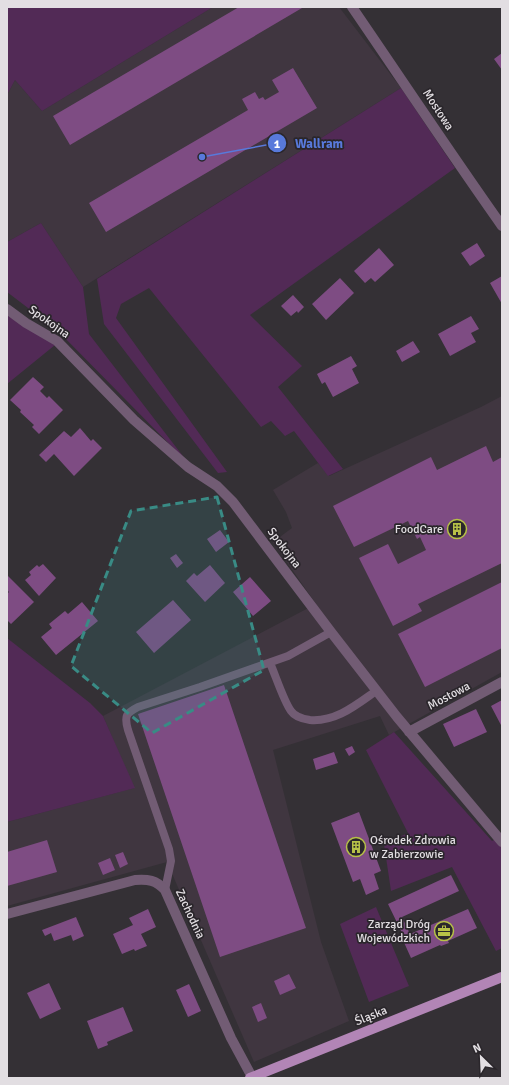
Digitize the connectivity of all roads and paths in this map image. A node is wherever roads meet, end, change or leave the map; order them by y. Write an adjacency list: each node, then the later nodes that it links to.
1 (352, 7): 2 (street, Mostowa)
2 (502, 226)
3 (7, 309): 4 (street, Spokojna)
4 (331, 632): 5 (lane); 7 (street, Spokojna)
5 (270, 663): 7 (lane); 10 (lane)
6 (502, 682): 8 (street, Mostowa)
7 (376, 691): 8 (street, Spokojna)
8 (409, 732): 9 (street, Spokojna)
9 (502, 842)
10 (165, 890): 11 (street, Zachodnia); 13 (street, Zachodnia)
11 (7, 914)
12 (502, 977): 13 (main road, Śląska)
13 (251, 1078)

